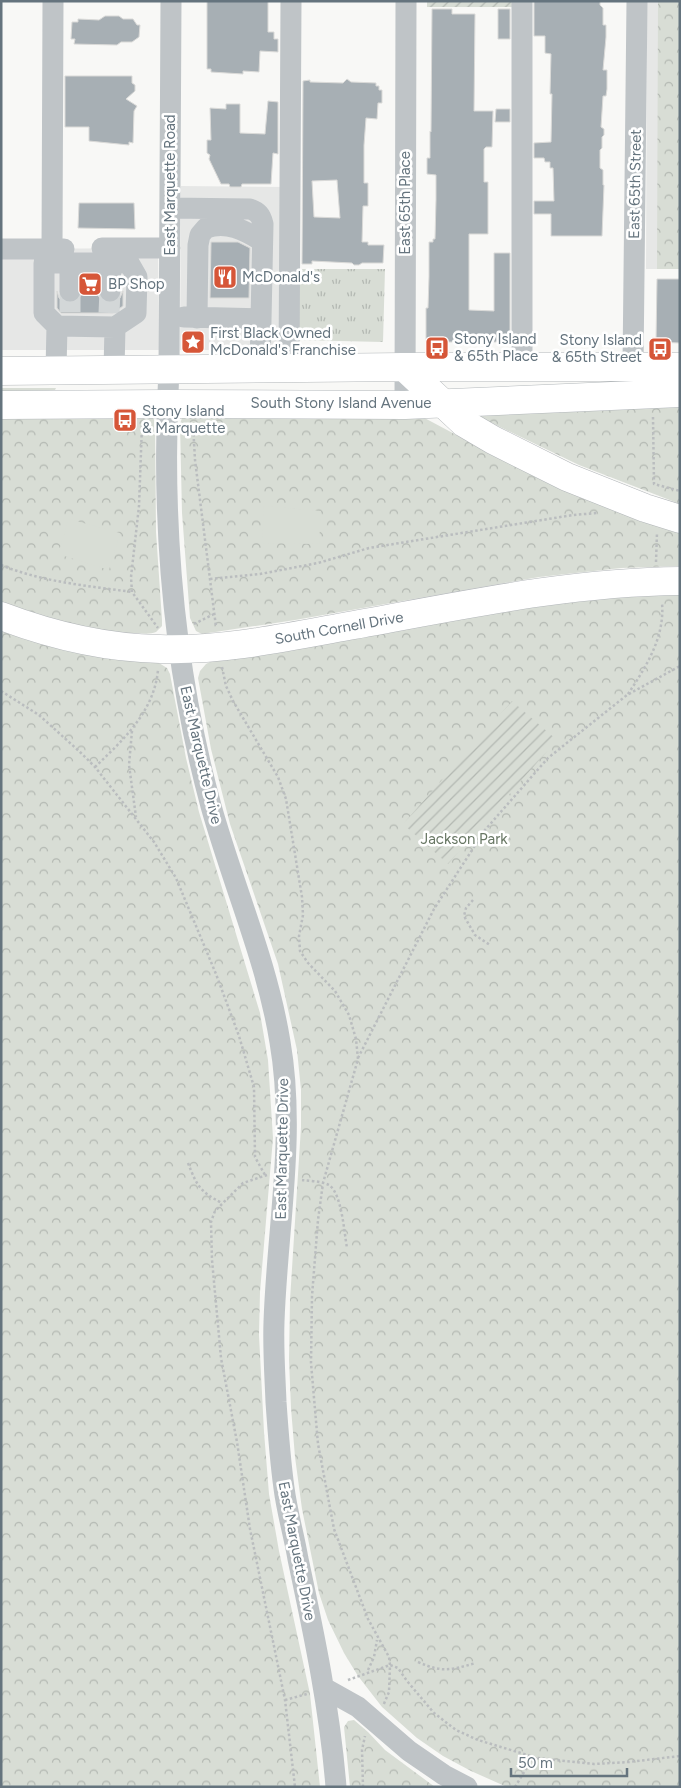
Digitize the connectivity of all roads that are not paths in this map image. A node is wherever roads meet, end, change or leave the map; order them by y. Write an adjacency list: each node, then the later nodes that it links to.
1 (53, 1): 10 (street)
2 (171, 1): 7 (street, East Marquette Road)
3 (291, 1): 29 (street)
4 (406, 1): 27 (street, East 65th Place)
5 (522, 1): 24 (street)
6 (637, 1): 25 (street, East 65th Street)
7 (170, 208): 8 (street); 11 (street, East Marquette Road)
8 (259, 239): 20 (street); 21 (street)
9 (1, 248): 10 (street)
10 (52, 248): 11 (street)
11 (170, 248): 14 (street, East Marquette Road)
12 (70, 263): 13 (street); 16 (street); 22 (street)
13 (111, 263): 15 (street); 17 (street)
14 (169, 276): 15 (street); 19 (street, East Marquette Road)
15 (137, 277): 18 (street)
16 (70, 291)
17 (110, 291)
18 (136, 313): 19 (street); 23 (street)
19 (169, 315): 20 (street); 30 (street, East Marquette Road)
20 (197, 318): 21 (street)
21 (261, 319): 28 (street)
22 (66, 322): 23 (street); 32 (street)
23 (111, 322): 33 (street)
24 (522, 366): 25 (main road); 27 (main road)
25 (633, 366): 26 (main road)
26 (680, 366)
27 (404, 367): 29 (main road); 35 (main road); 37 (street, East 65th Place)
28 (260, 368): 29 (main road); 30 (main road)
29 (288, 368)
30 (169, 369): 33 (main road); 36 (street, East Marquette Drive)
31 (1, 370): 32 (main road)
32 (56, 370): 33 (main road)
33 (114, 370)
34 (680, 393): 35 (main road, South Stony Island Avenue)
35 (443, 403): 37 (main road, South Stony Island Avenue); 39 (main road)
36 (167, 404): 37 (main road, South Stony Island Avenue); 38 (main road, South Stony Island Avenue); 42 (street, East Marquette Drive)
37 (405, 405)
38 (1, 406)
39 (680, 519)
40 (680, 581): 42 (main road, South Cornell Drive)
41 (1, 616): 42 (main road, South Cornell Drive)
42 (179, 649): 43 (street, East Marquette Drive)
43 (317, 1691): 44 (street, East Marquette Drive); 45 (street)
44 (336, 1787)
45 (467, 1787)

